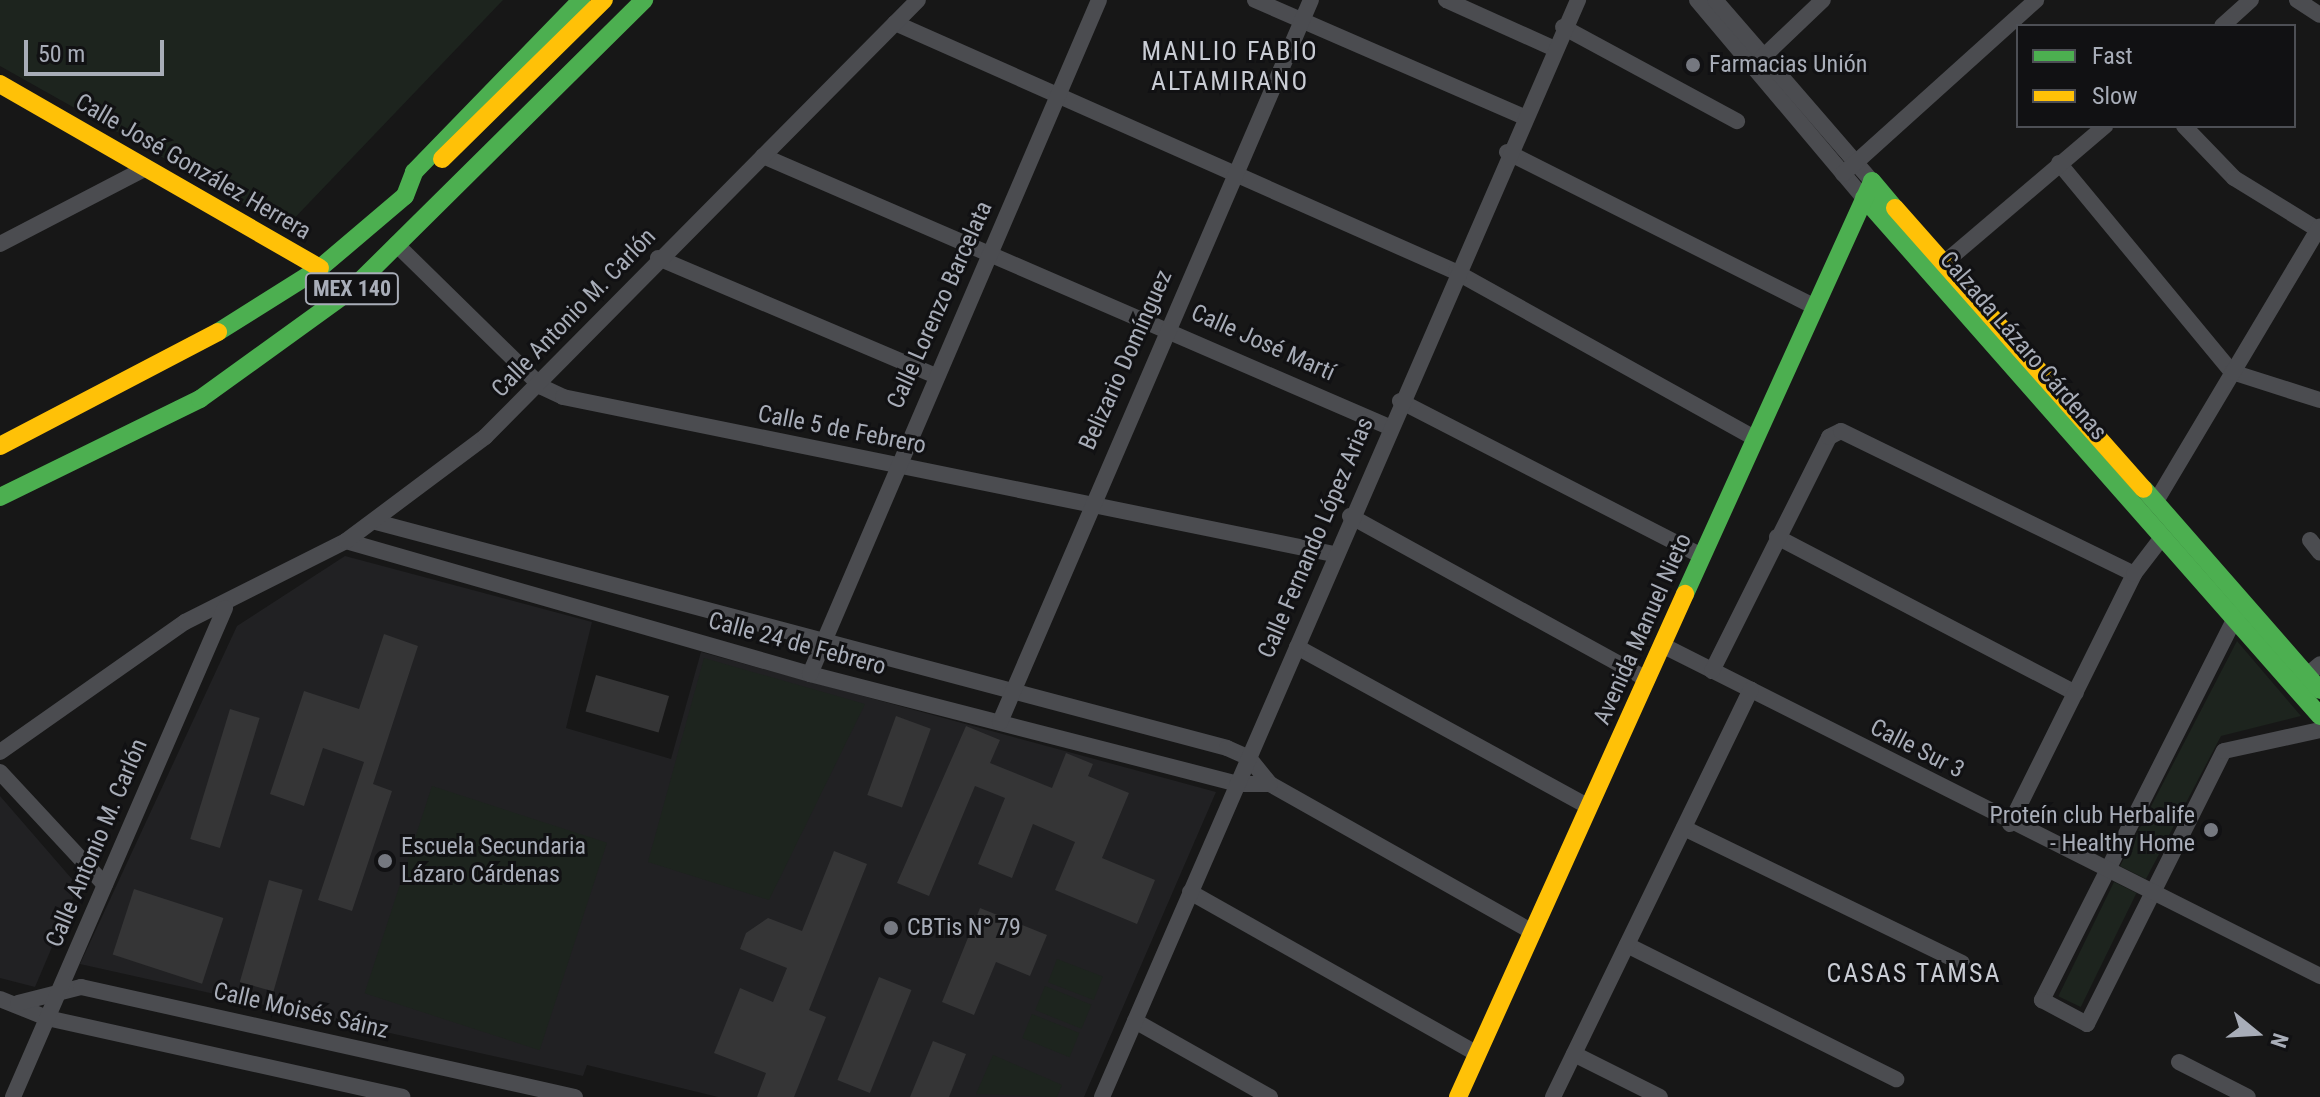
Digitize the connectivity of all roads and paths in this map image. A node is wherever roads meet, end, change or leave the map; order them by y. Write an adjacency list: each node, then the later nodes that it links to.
1 (581, 0): 36 (street, MEX 140)
2 (604, 0): 36 (street, MEX 140)
3 (644, 0): 39 (street, MEX 140)
4 (918, 0): 18 (street, Calle Antonio M. Carlón)
5 (1099, 0): 24 (street, Calle Lorenzo Barcelata)
6 (1255, 0): 17 (street)
7 (1311, 0): 17 (street, Belizario Domínguez)
8 (1446, 0): 21 (street)
9 (1578, 0): 20 (street, Calle Fernando López Arias)
10 (1697, 0): 33 (street, Calzada Lázaro Cárdenas)
11 (1715, 0): 22 (street, Calzada Lázaro Cárdenas)
12 (1823, 0): 22 (street)
13 (2036, 0): 33 (street)
14 (2251, 0): 19 (street)
15 (2297, 0): 16 (street)
16 (2320, 15)
17 (1304, 22): 25 (street); 34 (street, Belizario Domínguez)
18 (895, 23): 24 (street); 30 (street, Calle Antonio M. Carlón)
19 (2224, 24)
20 (1563, 27): 21 (street, Calle Fernando López Arias); 26 (street)
21 (1553, 48): 25 (street, Calle Fernando López Arias)
22 (1762, 58): 33 (street, Calzada Lázaro Cárdenas)
23 (0, 84): 32 (street, Calle José González Herrera)
24 (1059, 95): 34 (street); 40 (street, Calle Lorenzo Barcelata)
25 (1522, 116): 29 (street, Calle Fernando López Arias)
26 (1737, 121)
27 (2103, 128): 31 (street)
28 (2186, 128): 37 (street)
29 (1507, 152): 44 (street, Calle Fernando López Arias); 45 (street)
30 (763, 156): 40 (street, Calle José Martí); 41 (street, Calle Antonio M. Carlón)
31 (2059, 163): 43 (street); 47 (street)
32 (146, 168): 38 (street); 42 (street, Calle José González Herrera)
33 (1848, 168): 35 (street, Calzada Lázaro Cárdenas)
34 (1234, 172): 44 (street); 46 (street, Belizario Domínguez)
35 (1868, 190): 43 (street, Calzada Lázaro Cárdenas); 45 (street, Avenida Manuel Nieto)
36 (405, 196): 42 (street, MEX 140)
37 (2319, 229): 47 (street)
38 (0, 244)
39 (396, 244): 49 (street, Calle 5 de Febrero); 56 (street, MEX 140)
40 (991, 250): 46 (street, Calle José Martí); 48 (street, Calle Lorenzo Barcelata)
41 (658, 258): 48 (street); 49 (street, Calle Antonio M. Carlón)
42 (320, 268): 54 (street, MEX 140)
43 (1936, 270): 58 (street, Calzada Lázaro Cárdenas); 62 (street, Calzada Lázaro Cárdenas)
44 (1456, 272): 51 (street, Calle Fernando López Arias); 53 (street)
45 (1815, 307): 53 (street, Avenida Manuel Nieto)
46 (1168, 327): 52 (street, Calle José Martí); 57 (street, Belizario Domínguez)
47 (2232, 372): 50 (street); 58 (street)
48 (936, 376): 55 (street, Calle Lorenzo Barcelata)
49 (542, 387): 55 (street, Calle 5 de Febrero); 60 (street, Calle Antonio M. Carlón)
50 (2320, 400)
51 (1400, 401): 52 (street, Calle Fernando López Arias); 65 (street)
52 (1389, 427): 59 (street, Calle Fernando López Arias)
53 (1756, 439): 65 (street, Avenida Manuel Nieto)
54 (0, 446)
55 (896, 465): 57 (street, Calle 5 de Febrero); 70 (street, Calle Lorenzo Barcelata)
56 (0, 497)
57 (1089, 503): 64 (street, Calle 5 de Febrero); 79 (street, Belizario Domínguez)
58 (2155, 503): 67 (street, Calzada Lázaro Cárdenas)
59 (1350, 516): 64 (street, Calle Fernando López Arias); 76 (street)
60 (376, 522): 63 (street, Calle Antonio M. Carlón); 70 (street, Calle 24 de Febrero)
61 (1777, 537): 66 (street); 73 (street); 80 (street)
62 (2160, 540): 66 (street); 69 (street, Calzada Lázaro Cárdenas)
63 (346, 541): 68 (street, Calle Antonio M. Carlón); 74 (street, Calle 24 de Febrero)
64 (1334, 554): 72 (street, Calle Fernando López Arias)
65 (1702, 556): 71 (street, Avenida Manuel Nieto)
66 (2134, 574): 80 (street)
67 (2242, 603): 69 (street); 75 (street, Calzada Lázaro Cárdenas)
68 (225, 608): 84 (street, Calle Antonio M. Carlón); 93 (street, Calle Antonio M. Carlón)
69 (2233, 621): 75 (street, Calzada Lázaro Cárdenas); 92 (street)
70 (822, 639): 74 (street, Calle Lorenzo Barcelata); 79 (street, Calle 24 de Febrero)
71 (1662, 645): 73 (street, Calle Sur 3); 76 (street, Avenida Manuel Nieto)
72 (1297, 647): 85 (street, Calle Fernando López Arias); 89 (street)
73 (1712, 671): 77 (street, Calle Sur 3)
74 (810, 674): 82 (street, Calle 24 de Febrero)
75 (2306, 675): 78 (street, Calzada Lázaro Cárdenas); 81 (street, Calzada Lázaro Cárdenas)
76 (1647, 679): 89 (street, Avenida Manuel Nieto)
77 (1751, 690): 90 (street, Calle Sur 3); 91 (street)
78 (2320, 690)
79 (1011, 691): 82 (street, Belizario Domínguez); 85 (street, Calle 24 de Febrero)
80 (2076, 693): 90 (street)
81 (2320, 716)
82 (1000, 722): 87 (street, Calle 24 de Febrero)
83 (2320, 730): 95 (street)
84 (0, 752)
85 (1249, 758): 87 (street, Calle Fernando López Arias); 88 (street)
86 (0, 772): 93 (street)
87 (1237, 784): 88 (street, Calle 24 de Febrero); 94 (street, Calle Fernando López Arias)
88 (1270, 784): 96 (street)
89 (1589, 807): 96 (street, Avenida Manuel Nieto)
90 (2010, 824): 92 (street, Calle Sur 3)
91 (1684, 828): 97 (street); 98 (street)
92 (2106, 870): 95 (street, Calle Sur 3); 95 (street)
93 (105, 885): 100 (street, Calle Antonio M. Carlón)
94 (1190, 892): 104 (street, Calle Fernando López Arias); 105 (street)
95 (2151, 894): 99 (street, Calle Sur 3)
96 (1533, 932): 105 (street, Avenida Manuel Nieto)
97 (1627, 945): 106 (street); 108 (street)
98 (1962, 963)
99 (2320, 976)
100 (61, 987): 102 (street); 103 (street, Calle Antonio M. Carlón); 109 (street, Calle Moisés Sáinz)
101 (0, 999): 102 (street)
102 (18, 1003): 103 (street)
103 (47, 1018): 110 (street, Calle Antonio M. Carlón); 111 (street)
104 (1135, 1021): 113 (street, Calle Fernando López Arias); 114 (street)
105 (1478, 1054): 115 (street, Avenida Manuel Nieto)
106 (1574, 1054): 116 (street); 117 (street)
107 (2179, 1062): 118 (street)
108 (1896, 1079)
109 (551, 1094): 112 (street, Calle Moisés Sáinz)
110 (13, 1097)
111 (402, 1097)
112 (575, 1097)
113 (1102, 1097)
114 (1270, 1097)
115 (1458, 1097)
116 (1553, 1097)
117 (1660, 1097)
118 (2248, 1097)

